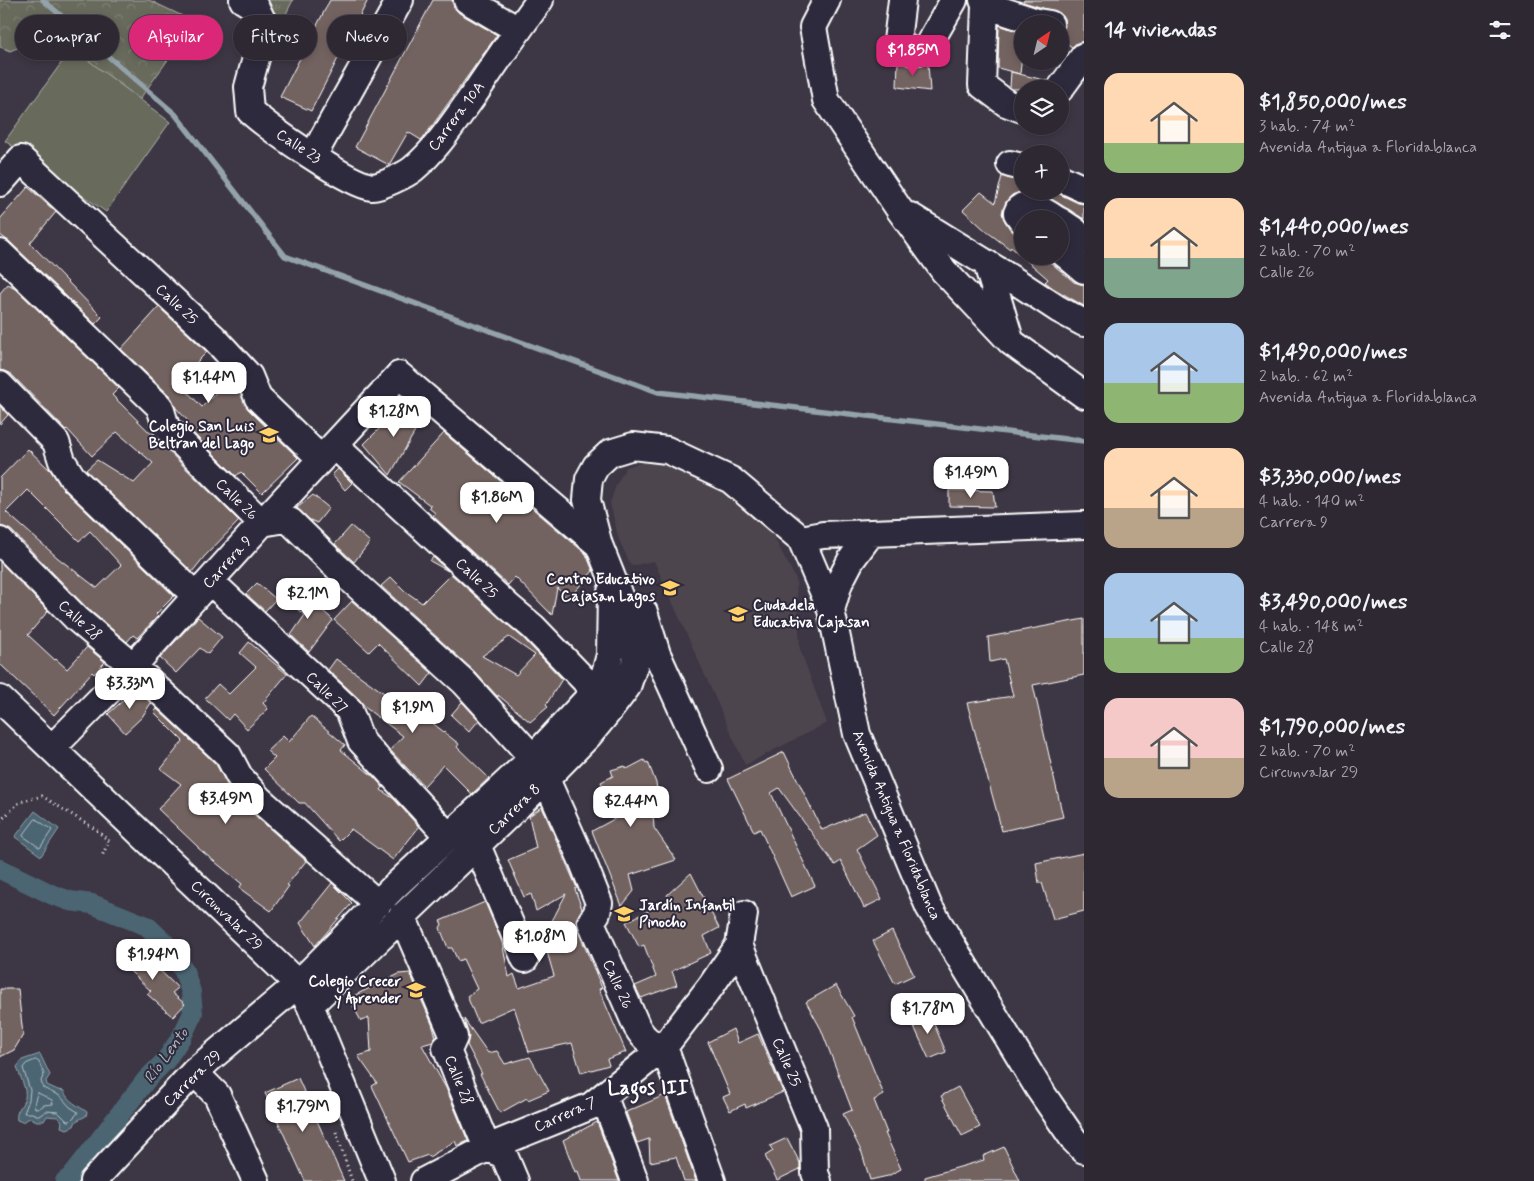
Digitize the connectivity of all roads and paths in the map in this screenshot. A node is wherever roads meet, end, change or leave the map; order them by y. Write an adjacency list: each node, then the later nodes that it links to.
1 (400, 0): 14 (street)
2 (467, 0): 10 (street)
3 (540, 0): 10 (street, Carrera 10A)
4 (827, 0): 19 (street)
5 (902, 0): 6 (street)
6 (954, 0)
7 (984, 2): 9 (street); 13 (street)
8 (249, 4): 14 (street, Calle 23)
9 (1018, 15)
10 (518, 30): 17 (street, Carrera 10A)
11 (1084, 56): 12 (street)
12 (1067, 80)
13 (1014, 106)
14 (313, 156): 17 (street, Calle 23)
15 (1069, 182): 18 (street)
16 (0, 183): 32 (street, Calle 25)
17 (373, 187)
18 (1084, 189)
19 (898, 209): 26 (street); 29 (street)
20 (1018, 210): 21 (street)
21 (1040, 210)
22 (1069, 227): 23 (street)
23 (1084, 242)
24 (0, 254): 33 (street, Calle 26)
25 (1069, 258): 27 (street)
26 (987, 264): 28 (street); 29 (street)
27 (1084, 270)
28 (1084, 323)
29 (1011, 342): 31 (street)
30 (0, 385): 39 (street, Calle 27)
31 (1084, 395)
32 (328, 452): 33 (street, Carrera 9); 38 (street, Carrera 9); 43 (street, Calle 25)
33 (262, 523): 39 (street, Carrera 9); 46 (street, Calle 26)
34 (1084, 526): 35 (street)
35 (871, 532): 36 (street); 40 (street, Avenida Antigua a Floridablanca)
36 (800, 539): 38 (street, Carrera 8); 40 (street, Carrera 8)
37 (0, 542): 42 (street, Calle 28)
38 (599, 545): 41 (street, Carrera 8)
39 (204, 589): 42 (street, Carrera 9); 51 (street, Calle 27)
40 (831, 610): 64 (street, Avenida Antigua a Floridablanca)
41 (638, 638): 43 (street, Carrera 8); 46 (street, Carrera 8); 47 (street)
42 (133, 666): 45 (street, Carrera 9); 54 (street, Calle 28)
43 (600, 682): 46 (street, Carrera 8)
44 (0, 699): 45 (street, Circunvalar 29)
45 (53, 748): 59 (street, Circunvalar 29)
46 (539, 768): 51 (street, Carrera 8); 52 (street, Carrera 8); 60 (street, Calle 26)
47 (709, 769)
48 (0, 814): 49 (path)
49 (4, 816): 50 (path); 53 (path)
50 (0, 821)
51 (448, 836): 54 (street, Carrera 8)
52 (476, 845): 56 (street, Carrera 8); 58 (street)
53 (102, 856)
54 (378, 904): 59 (street, Carrera 8)
55 (744, 914): 57 (street)
56 (402, 916): 59 (street, Carrera 8); 63 (street, Calle 28)
57 (738, 945): 60 (street, Carrera 7); 72 (street, Calle 25)
58 (525, 959)
59 (304, 994): 61 (street, Carrera 29); 67 (street, Circunvalar 29)
60 (664, 1047): 62 (street, Carrera 7); 71 (street)
61 (194, 1072): 65 (street, Carrera 29); 66 (street)
62 (604, 1096): 63 (street, Carrera 7); 70 (street)
63 (487, 1148): 68 (street, Carrera 7); 69 (street)
64 (1084, 1150)
65 (93, 1181)
66 (256, 1181)
67 (382, 1181)
68 (424, 1181)
69 (515, 1181)
70 (635, 1181)
71 (712, 1181)
72 (818, 1181)

